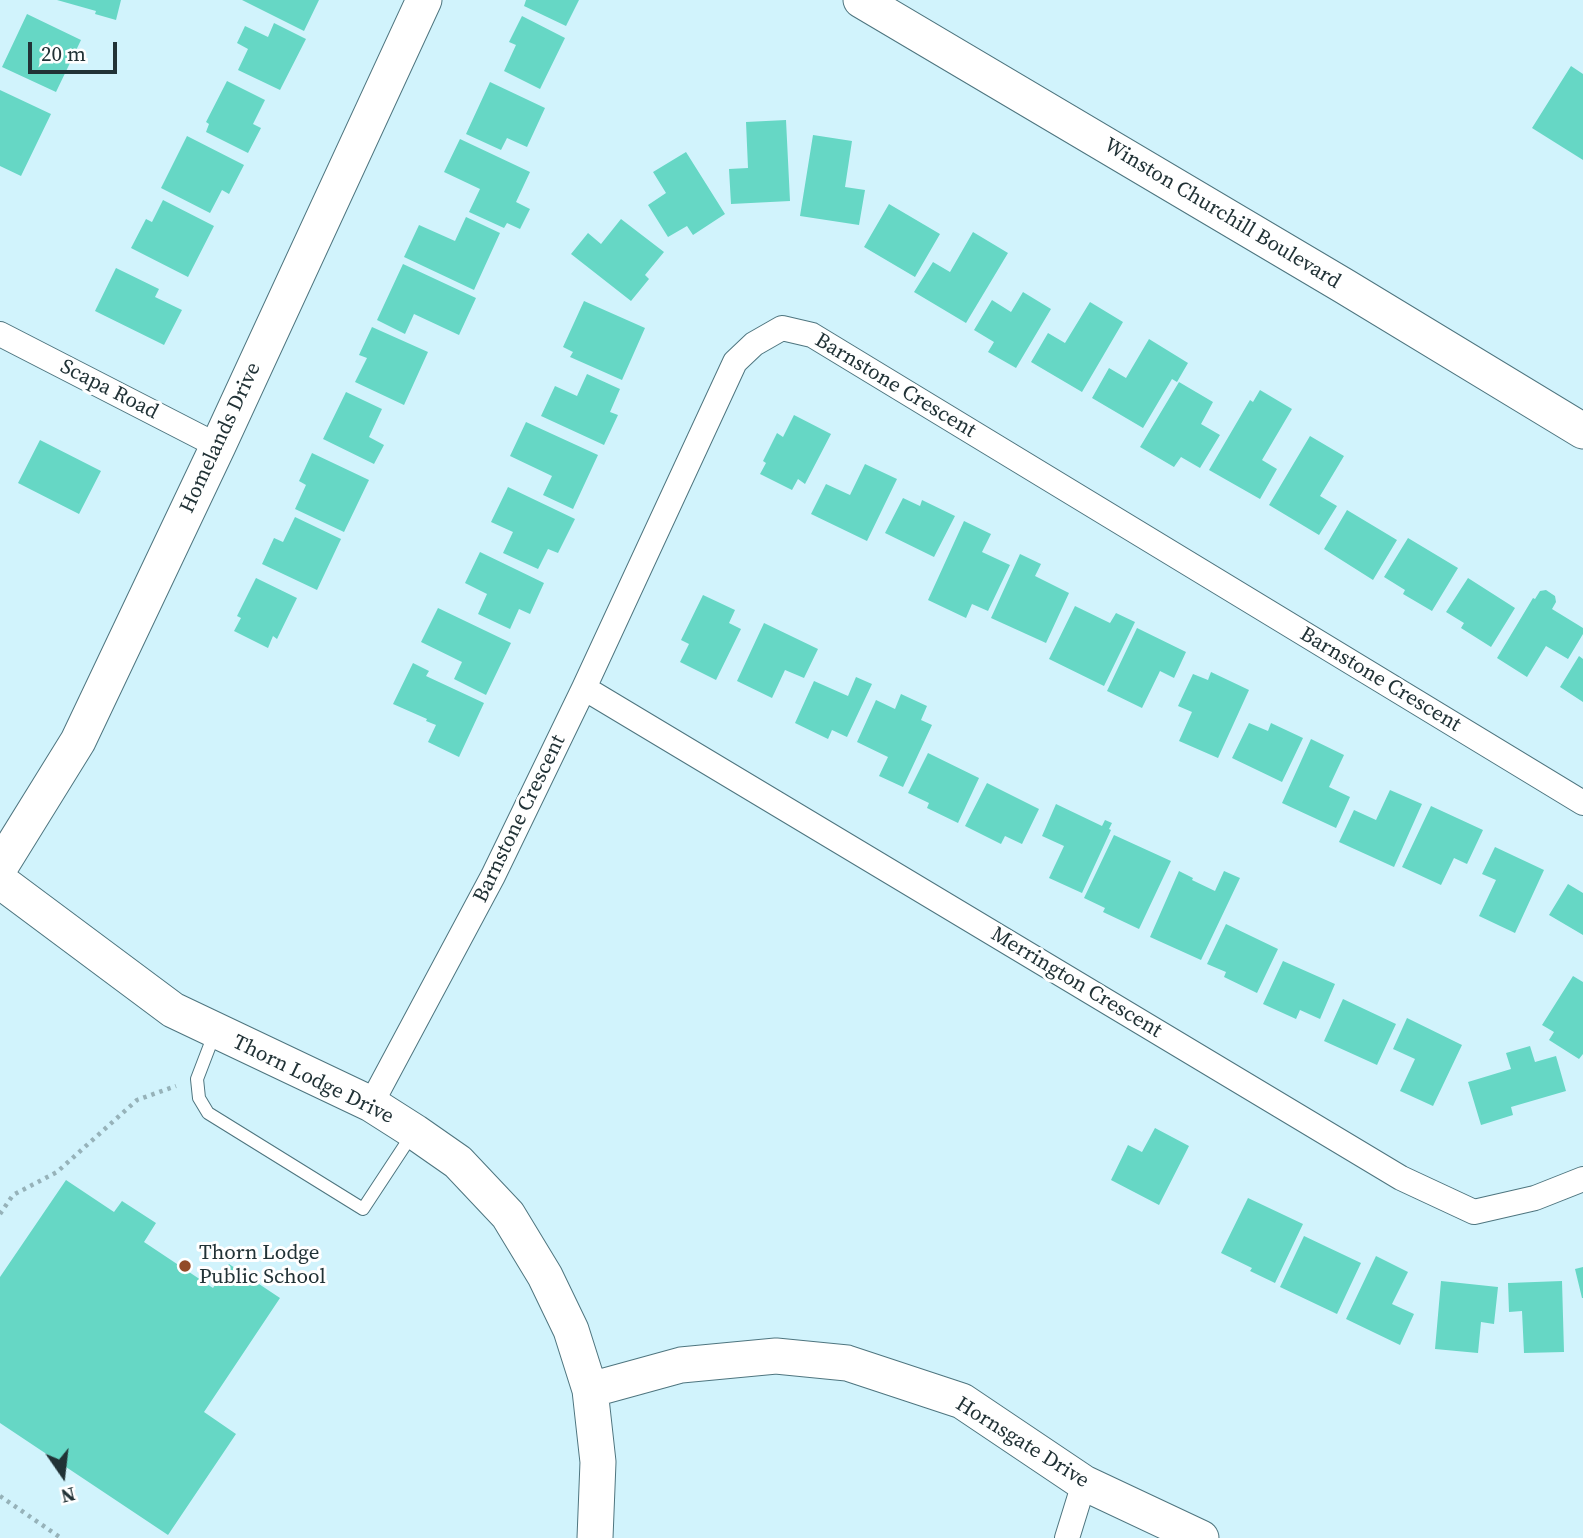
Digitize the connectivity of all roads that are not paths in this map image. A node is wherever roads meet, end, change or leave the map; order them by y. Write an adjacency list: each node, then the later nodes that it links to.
1 (424, 0): 5 (street, Homelands Drive)
2 (861, 0): 4 (street, Winston Churchill Boulevard)
3 (0, 334): 5 (street, Scapa Road)
4 (1583, 431)
5 (218, 446): 8 (street, Homelands Drive)
6 (584, 688): 7 (street, Barnstone Crescent); 11 (street, Barnstone Crescent); 13 (street, Merrington Crescent)
7 (1583, 803)
8 (0, 867)
9 (0, 881): 10 (street, Thorn Lodge Drive)
10 (215, 1031): 11 (street, Thorn Lodge Drive); 12 (lane)
11 (371, 1104): 12 (street, Thorn Lodge Drive)
12 (415, 1132): 14 (street, Thorn Lodge Drive)
13 (1583, 1180)
14 (590, 1390): 15 (street, Hornsgate Drive); 16 (street, Thorn Lodge Drive)
15 (1084, 1483): 17 (street); 18 (street, Hornsgate Drive)
16 (595, 1538)
17 (1067, 1538)
18 (1201, 1538)

